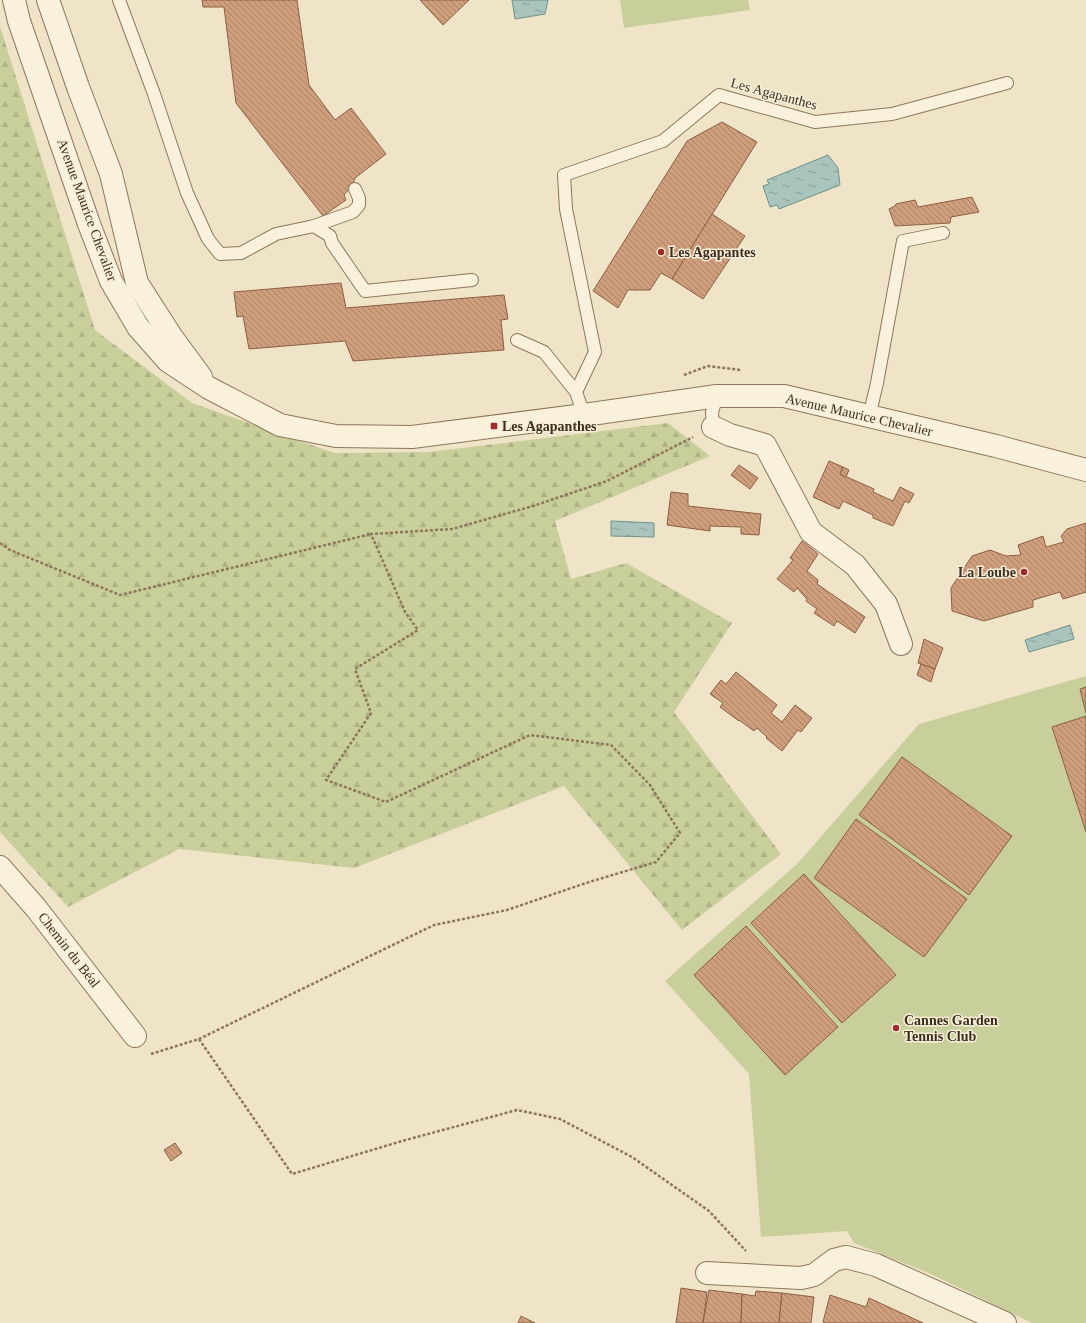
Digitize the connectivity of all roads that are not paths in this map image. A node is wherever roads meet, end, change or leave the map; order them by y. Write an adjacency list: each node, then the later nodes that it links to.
1 (14, 0): 10 (street, Avenue Maurice Chevalier)
2 (48, 0): 10 (street, Avenue Maurice Chevalier)
3 (119, 0): 6 (lane)
4 (1007, 83): 11 (lane, Les Agapanthes)
5 (356, 189): 6 (lane)
6 (314, 226): 8 (lane)
7 (943, 233): 14 (lane)
8 (472, 280)
9 (517, 340): 11 (lane)
10 (209, 388): 13 (street, Avenue Maurice Chevalier)
11 (576, 392): 13 (lane)
12 (717, 396): 13 (street, Avenue Maurice Chevalier); 14 (street, Avenue Maurice Chevalier); 15 (lane)
13 (584, 416)
14 (869, 417): 16 (street, Avenue Maurice Chevalier)
15 (713, 427): 17 (street)
16 (1086, 470)
17 (901, 644)
18 (0, 867): 19 (street, Chemin du Béal)
19 (135, 1036)
20 (707, 1273): 21 (street)
21 (1005, 1323)

